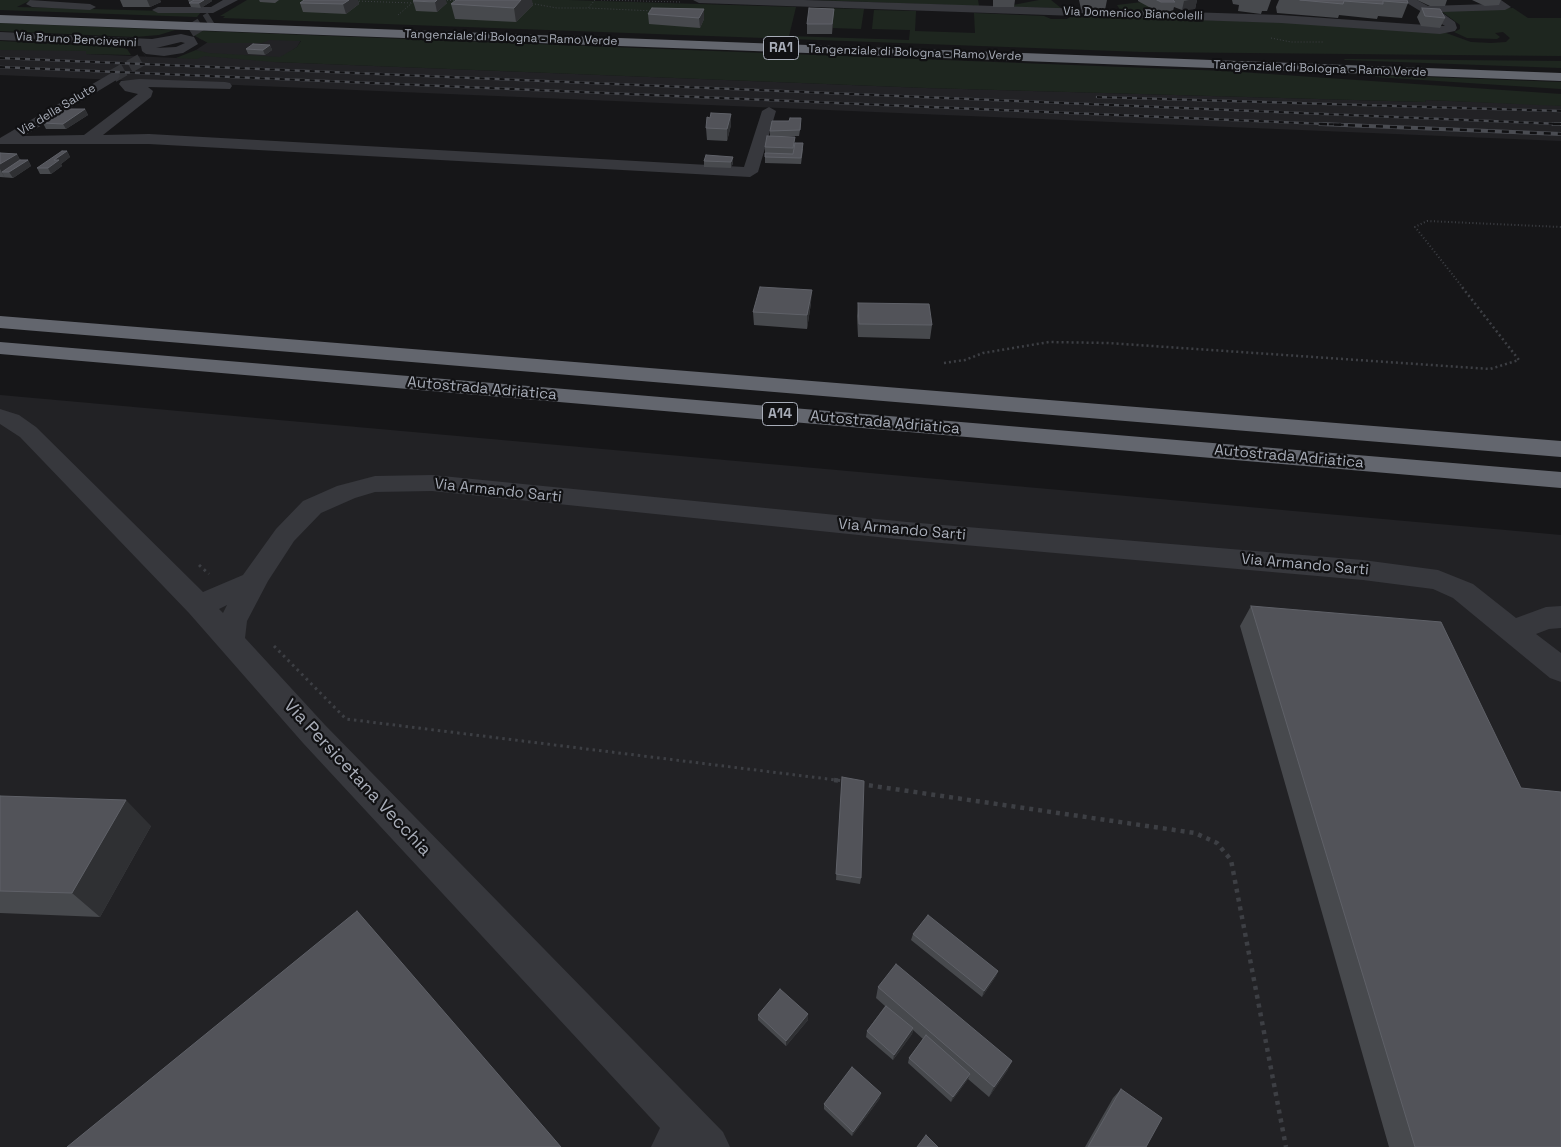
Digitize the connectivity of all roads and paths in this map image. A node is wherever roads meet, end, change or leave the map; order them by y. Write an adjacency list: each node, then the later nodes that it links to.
1 (232, 0): 18 (street)
2 (240, 0): 24 (street)
3 (417, 0): 13 (path)
4 (443, 0): 11 (path)
5 (595, 0): 17 (path)
6 (699, 0): 21 (street, Via Domenico Biancolelli)
7 (1058, 0): 21 (street)
8 (1408, 0): 19 (street)
9 (1492, 0): 19 (street)
10 (353, 1): 13 (path)
11 (462, 1)
12 (42, 2): 16 (street)
13 (413, 3): 23 (path)
14 (528, 3): 17 (path)
15 (1271, 5): 26 (street)
16 (90, 7)
17 (588, 8): 20 (path)
18 (158, 10)
19 (1427, 10): 26 (street, Via Domenico Biancolelli)
20 (656, 11)
21 (1070, 12): 26 (street, Via Domenico Biancolelli)
22 (0, 14): 29 (highway, Tangenziale di Bologna - Ramo Verde / RA1)
23 (396, 16)
24 (211, 18)
25 (0, 19): 31 (highway, Tangenziale di Bologna - Ramo Verde / RA1)
26 (1281, 19)
27 (186, 34): 28 (street, Via Bruno Bencivenni)
28 (0, 36)
29 (1068, 54): 30 (highway); 32 (highway, Tangenziale di Bologna - Ramo Verde / RA1)
30 (1372, 57)
31 (1045, 58): 34 (highway, Tangenziale di Bologna - Ramo Verde / RA1); 36 (highway)
32 (1561, 72)
33 (113, 76): 39 (street, Via della Salute)
34 (1561, 78)
35 (225, 86): 38 (street)
36 (1542, 90)
37 (769, 111): 38 (street)
38 (89, 139): 39 (street)
39 (3, 142)
40 (1561, 228): 43 (path)
41 (0, 322): 45 (highway, Autostrada Adriatica / A14)
42 (0, 348): 46 (highway, Autostrada Adriatica / A14)
43 (944, 363)
44 (0, 416): 48 (street, Via Persicetana Vecchia)
45 (1561, 449)
46 (1561, 480)
47 (253, 582): 48 (street); 50 (street, Via Armando Sarti); 51 (street, Via Armando Sarti)
48 (199, 606): 51 (street, Via Persicetana Vecchia)
49 (1561, 617): 50 (street)
50 (1514, 631): 53 (street, Via Armando Sarti)
51 (230, 640): 54 (street, Via Persicetana Vecchia)
52 (269, 641): 55 (path)
53 (1561, 670)
54 (690, 1140)
55 (1286, 1147)

